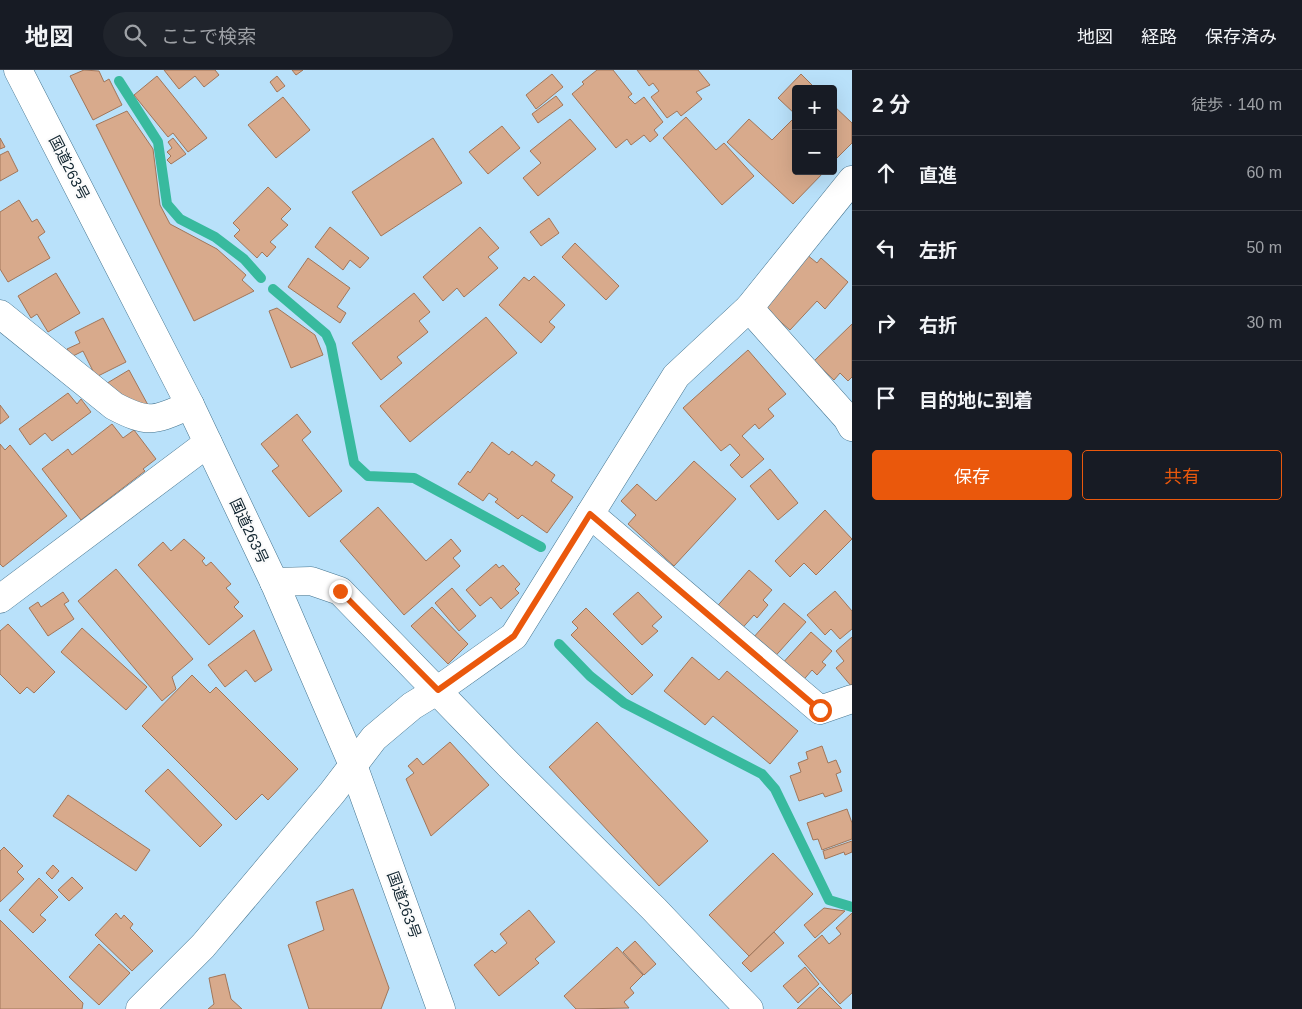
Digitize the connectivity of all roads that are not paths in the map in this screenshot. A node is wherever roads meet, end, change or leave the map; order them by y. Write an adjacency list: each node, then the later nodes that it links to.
1 (18, 70): 5 (main road, 国道263号)
2 (852, 180): 3 (main road)
3 (748, 308): 6 (main road); 8 (main road)
4 (0, 314): 5 (main road)
5 (190, 405): 7 (main road, 国道263号)
6 (852, 427)
7 (208, 443): 9 (main road, 国道263号); 10 (main road)
8 (590, 514): 11 (main road); 12 (main road)
9 (274, 582): 11 (main road); 13 (main road, 国道263号)
10 (0, 599)
11 (438, 690): 13 (main road); 16 (main road)
12 (852, 698)
13 (353, 765): 14 (main road); 15 (main road, 国道263号)
14 (140, 1009)
15 (441, 1009)
16 (749, 1009)

